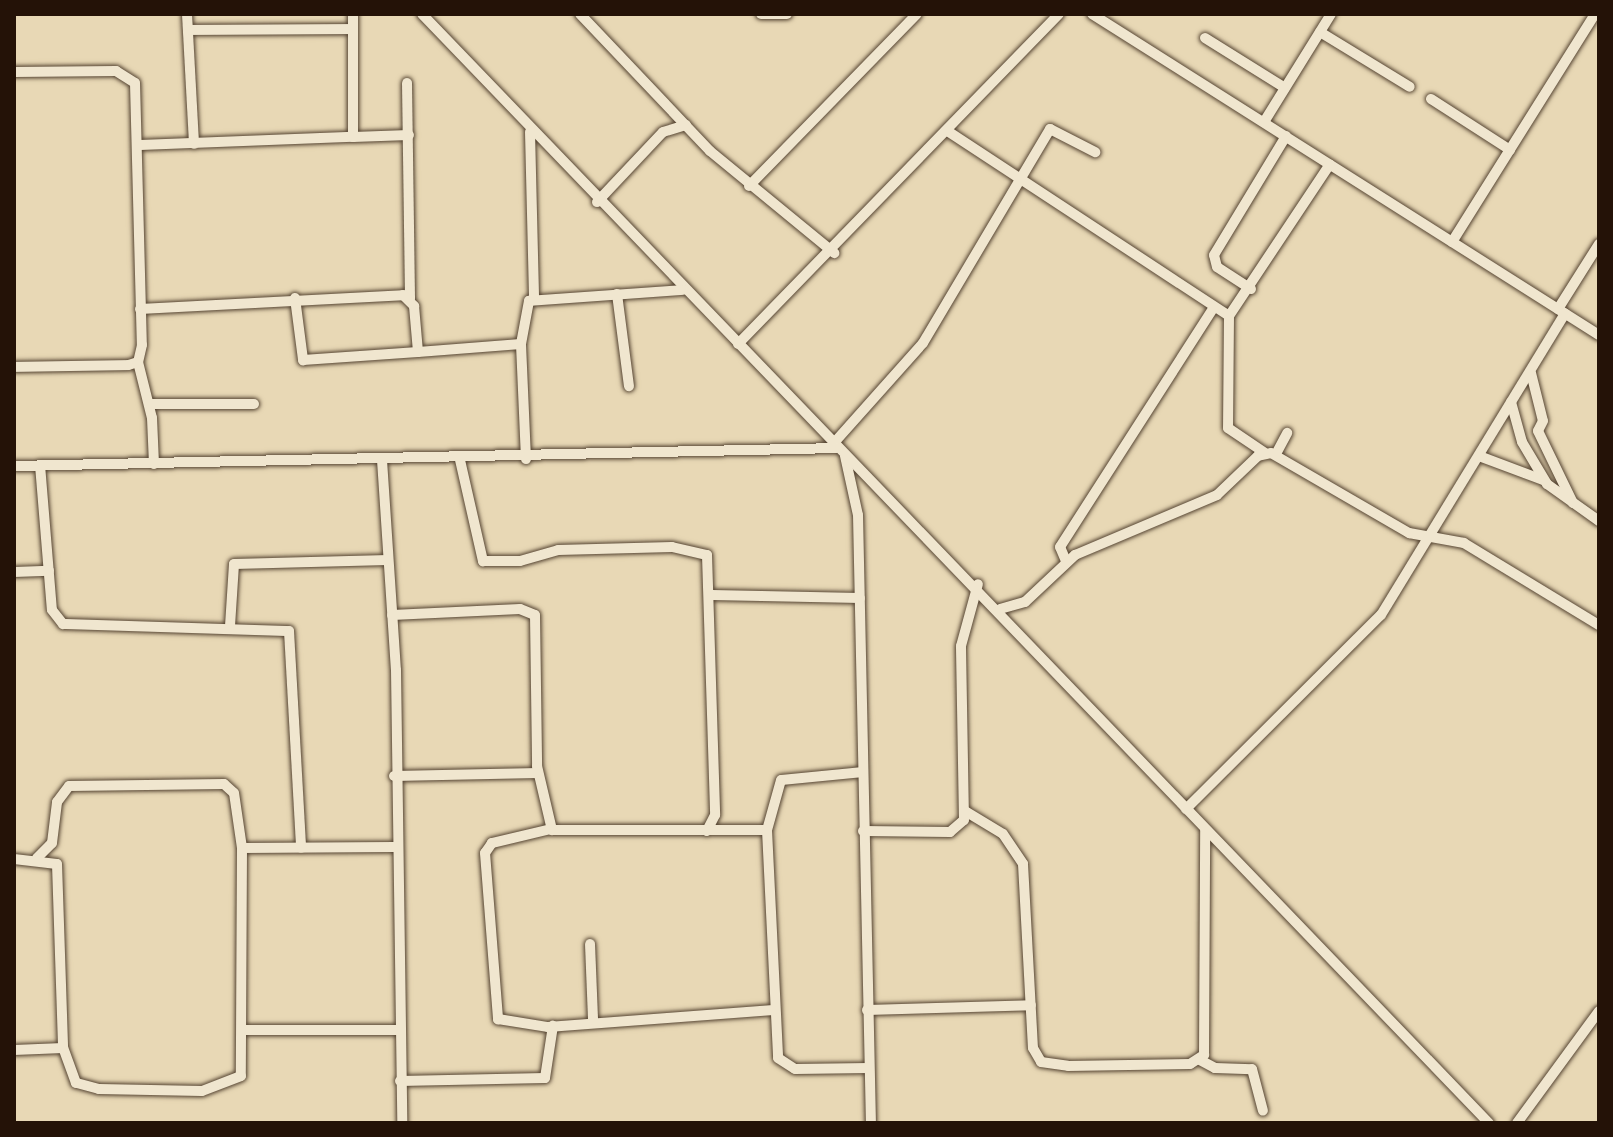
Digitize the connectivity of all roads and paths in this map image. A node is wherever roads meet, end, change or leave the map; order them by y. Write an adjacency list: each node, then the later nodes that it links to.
1 (187, 14): 13 (street)
2 (353, 14): 12 (street)
3 (422, 14): 24 (street)
4 (580, 14): 22 (street)
5 (761, 14): 6 (street)
6 (787, 14)
7 (1059, 14): 25 (street)
8 (1092, 14): 21 (street)
9 (1331, 14): 14 (street)
10 (1595, 14): 32 (street)
11 (915, 15): 36 (street)
12 (353, 29): 13 (street); 28 (street)
13 (188, 30): 23 (street)
14 (1320, 32): 18 (street); 19 (street)
15 (1205, 38): 19 (street)
16 (14, 72): 31 (street)
17 (407, 83): 26 (street)
18 (1410, 87)
19 (1285, 88): 21 (street)
20 (1431, 99): 32 (street)
21 (1264, 122): 27 (street)
22 (686, 125): 36 (street); 37 (street)
23 (188, 132): 29 (street); 30 (street)
24 (530, 132): 37 (street); 44 (street)
25 (949, 132): 35 (street); 40 (street)
26 (409, 135): 28 (street); 46 (street)
27 (1286, 136): 34 (street); 41 (street)
28 (353, 137): 30 (street)
29 (179, 144): 30 (street); 31 (street)
30 (194, 144)
31 (140, 145): 48 (street)
32 (1510, 150): 38 (street)
33 (1095, 152): 35 (street)
34 (1330, 164): 38 (street); 41 (street)
35 (1020, 179): 47 (street); 63 (street)
36 (749, 186): 40 (street)
37 (597, 202): 42 (street)
38 (1452, 242): 49 (street)
39 (1599, 244): 49 (street)
40 (834, 253): 53 (street)
41 (1251, 289): 50 (street)
42 (683, 290): 43 (street); 53 (street)
43 (617, 294): 44 (street); 58 (street)
44 (534, 296): 52 (street)
45 (295, 298): 46 (street); 48 (street); 54 (street)
46 (410, 299): 54 (street)
47 (1214, 307): 50 (street); 77 (street)
48 (140, 309): 55 (street)
49 (1561, 312): 51 (street); 57 (street)
50 (1229, 316): 64 (street)
51 (1598, 333)
52 (521, 344): 54 (street); 66 (street)
53 (738, 344): 63 (street)
54 (418, 352)
55 (138, 362): 56 (street); 60 (street)
56 (14, 367)
57 (1531, 370): 59 (street); 73 (street)
58 (629, 386)
59 (1511, 402): 65 (street); 72 (street)
60 (149, 404): 61 (street); 69 (street)
61 (254, 404)
62 (1287, 433): 64 (street)
63 (838, 449): 66 (street); 80 (street); 82 (street)
64 (1270, 453): 75 (street); 77 (street)
65 (1479, 456): 72 (street); 75 (street)
66 (526, 459): 68 (street)
67 (382, 460): 68 (street); 69 (street); 76 (street)
68 (460, 460): 81 (street)
69 (154, 464): 70 (street)
70 (40, 465): 71 (street); 78 (street)
71 (14, 466)
72 (1545, 481): 73 (street)
73 (1573, 503): 74 (street)
74 (1599, 521)
75 (1433, 532): 85 (street); 90 (street)
76 (388, 560): 84 (street); 86 (street)
77 (1066, 561): 83 (street)
78 (49, 571): 79 (street); 86 (street)
79 (14, 572)
80 (978, 584): 83 (street); 91 (street)
81 (712, 595): 82 (street); 92 (street)
82 (860, 598): 87 (street)
83 (1000, 609): 90 (street)
84 (392, 615): 88 (street); 89 (street)
85 (1599, 625)
86 (230, 626): 102 (street)
87 (863, 772): 96 (street); 98 (street)
88 (538, 773): 89 (street); 93 (street)
89 (394, 776): 99 (street)
90 (1186, 809): 94 (street)
91 (965, 811): 98 (street); 106 (street)
92 (715, 815): 95 (street); 97 (street)
93 (551, 829): 97 (street); 111 (street)
94 (1205, 829): 116 (street); 122 (street)
95 (733, 830): 96 (street); 97 (street)
96 (767, 830): 107 (street)
97 (707, 831)
98 (863, 831): 108 (street)
99 (394, 847): 102 (street); 113 (street)
100 (14, 848): 103 (street)
101 (242, 848): 102 (street); 103 (street); 112 (street)
102 (301, 848)
103 (32, 858): 104 (street); 114 (street)
104 (14, 859)
105 (590, 944): 110 (street)
106 (1031, 1005): 108 (street); 116 (street)
107 (773, 1010): 110 (street); 117 (street)
108 (867, 1010): 117 (street)
109 (1599, 1011): 123 (street)
110 (593, 1020): 111 (street)
111 (553, 1026): 118 (street)
112 (244, 1030): 113 (street); 114 (street)
113 (399, 1030): 118 (street)
114 (63, 1048): 115 (street)
115 (14, 1050)
116 (1200, 1060): 119 (street)
117 (869, 1068): 121 (street)
118 (400, 1081): 120 (street)
119 (1263, 1111)
120 (402, 1123)
121 (871, 1123)
122 (1489, 1123)
123 (1519, 1123)

